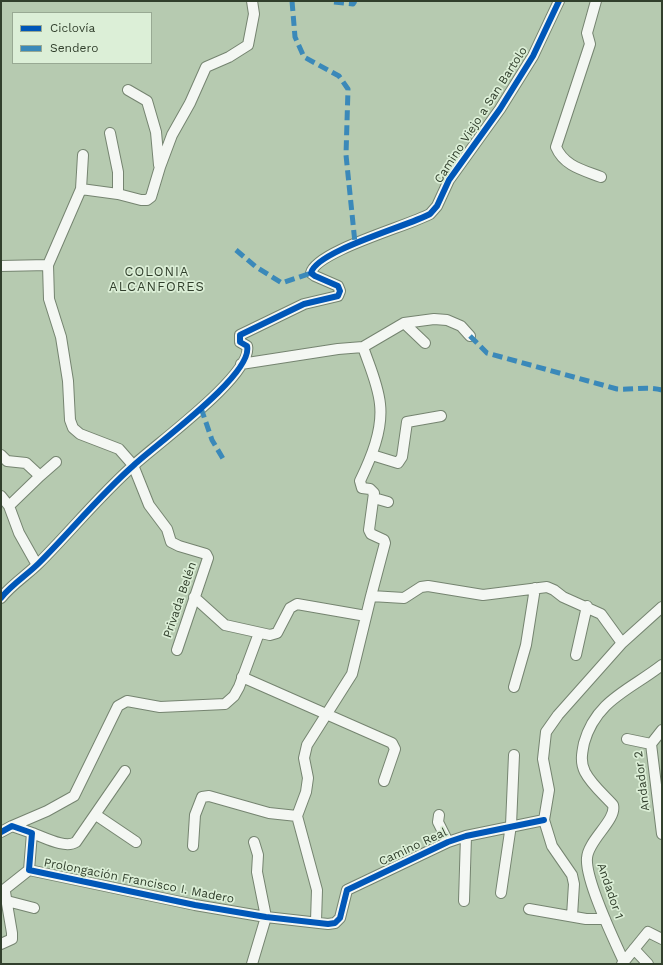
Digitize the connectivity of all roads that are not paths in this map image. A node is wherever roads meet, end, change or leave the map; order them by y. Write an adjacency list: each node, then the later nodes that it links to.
1 (252, 1): 7 (street)
2 (559, 1): 17 (street, Camino Viejo a San Bartolo)
3 (596, 1): 8 (street)
4 (128, 90): 7 (street)
5 (110, 133): 10 (street)
6 (83, 155): 9 (street)
7 (160, 167): 10 (street)
8 (601, 177)
9 (81, 189): 10 (street); 11 (street)
10 (118, 194)
11 (48, 265): 12 (street); 22 (street)
12 (1, 266)
13 (404, 323): 14 (street); 15 (street); 16 (street)
14 (470, 336)
15 (425, 343)
16 (363, 347): 17 (street); 20 (street)
17 (241, 364): 22 (street)
18 (441, 416): 20 (street)
19 (1, 455): 23 (street)
20 (372, 455): 25 (street)
21 (56, 462): 23 (street)
22 (134, 465): 28 (street); 31 (street, Privada Belén)
23 (40, 476): 27 (street)
24 (1, 496): 27 (street)
25 (374, 498): 26 (street); 30 (street)
26 (388, 502)
27 (9, 506): 28 (street)
28 (37, 565): 32 (street)
29 (535, 588): 30 (street); 33 (street); 42 (street)
30 (371, 596): 35 (street)
31 (194, 597): 36 (street); 38 (street, Privada Belén)
32 (1, 598)
33 (587, 606): 37 (street); 39 (street)
34 (662, 607): 37 (street)
35 (366, 616): 36 (street); 43 (street)
36 (259, 633): 41 (street)
37 (622, 643): 53 (street)
38 (177, 650)
39 (576, 656)
40 (662, 665): 72 (street, Andador 1)
41 (242, 677): 43 (street); 55 (street)
42 (514, 687)
43 (325, 715): 49 (street); 52 (street)
44 (662, 730): 46 (street, Andador 2)
45 (627, 739): 46 (street)
46 (651, 744): 58 (street, Andador 2)
47 (514, 755): 54 (street)
48 (125, 771): 50 (street)
49 (384, 781)
50 (96, 815): 57 (street); 60 (street)
51 (440, 815): 62 (street)
52 (297, 816): 63 (street); 73 (street)
53 (544, 820): 54 (street, Camino Real); 70 (street)
54 (511, 825): 59 (street, Camino Real); 65 (street)
55 (12, 826): 56 (street); 57 (street)
56 (1, 832)
57 (32, 833): 64 (street, Prolongación Francisco I. Madero)
58 (662, 834)
59 (466, 836): 62 (street, Camino Real); 67 (street)
60 (136, 842)
61 (254, 842): 71 (street)
62 (448, 842): 73 (street, Camino Real)
63 (193, 846)
64 (29, 870): 66 (street); 71 (street, Prolongación Francisco I. Madero)
65 (501, 893)
66 (7, 901): 68 (street); 75 (street)
67 (464, 901)
68 (34, 908)
69 (529, 909): 70 (street)
70 (572, 916): 72 (street)
71 (266, 917): 73 (street, Prolongación Francisco I. Madero); 78 (street)
72 (605, 919): 77 (street, Andador 1)
73 (316, 921)
74 (662, 939): 76 (street)
75 (1, 944)
76 (634, 949): 77 (street); 79 (street)
77 (623, 963)
78 (252, 964)
79 (648, 964)

